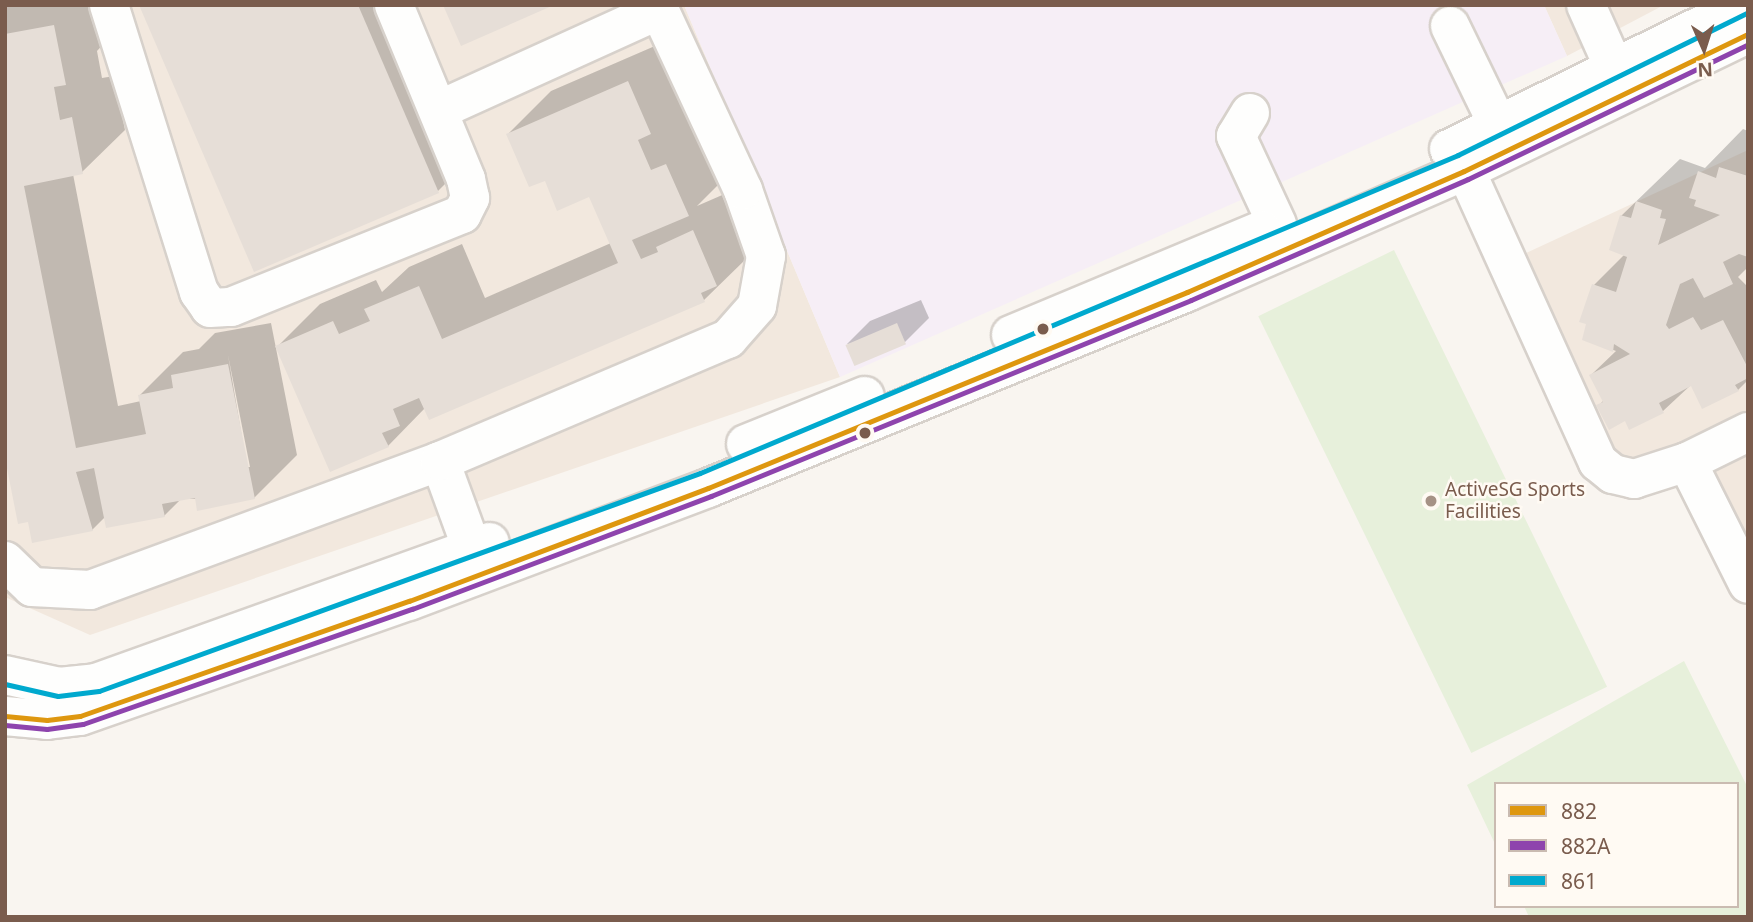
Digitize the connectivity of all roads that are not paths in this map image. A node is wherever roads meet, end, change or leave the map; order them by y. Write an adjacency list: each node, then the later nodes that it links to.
1 (109, 5): 9 (street)
2 (394, 5): 9 (street)
3 (1586, 5): 8 (street)
4 (1743, 5): 8 (street)
5 (658, 8): 9 (street); 15 (street)
6 (1450, 26): 11 (street)
7 (1748, 34): 8 (street)
8 (1621, 81): 11 (street); 12 (street)
9 (441, 109)
10 (1250, 113): 13 (street)
11 (1497, 123): 12 (street)
12 (1459, 159): 13 (street); 16 (street); 18 (street)
13 (1277, 224): 18 (street)
14 (1748, 432): 16 (street)
15 (440, 461): 17 (street); 18 (street)
16 (1687, 462): 19 (street)
17 (5, 561)
18 (477, 561): 20 (street)
19 (1748, 584)
20 (403, 588): 21 (street); 22 (street)
21 (5, 675)
22 (5, 716)

